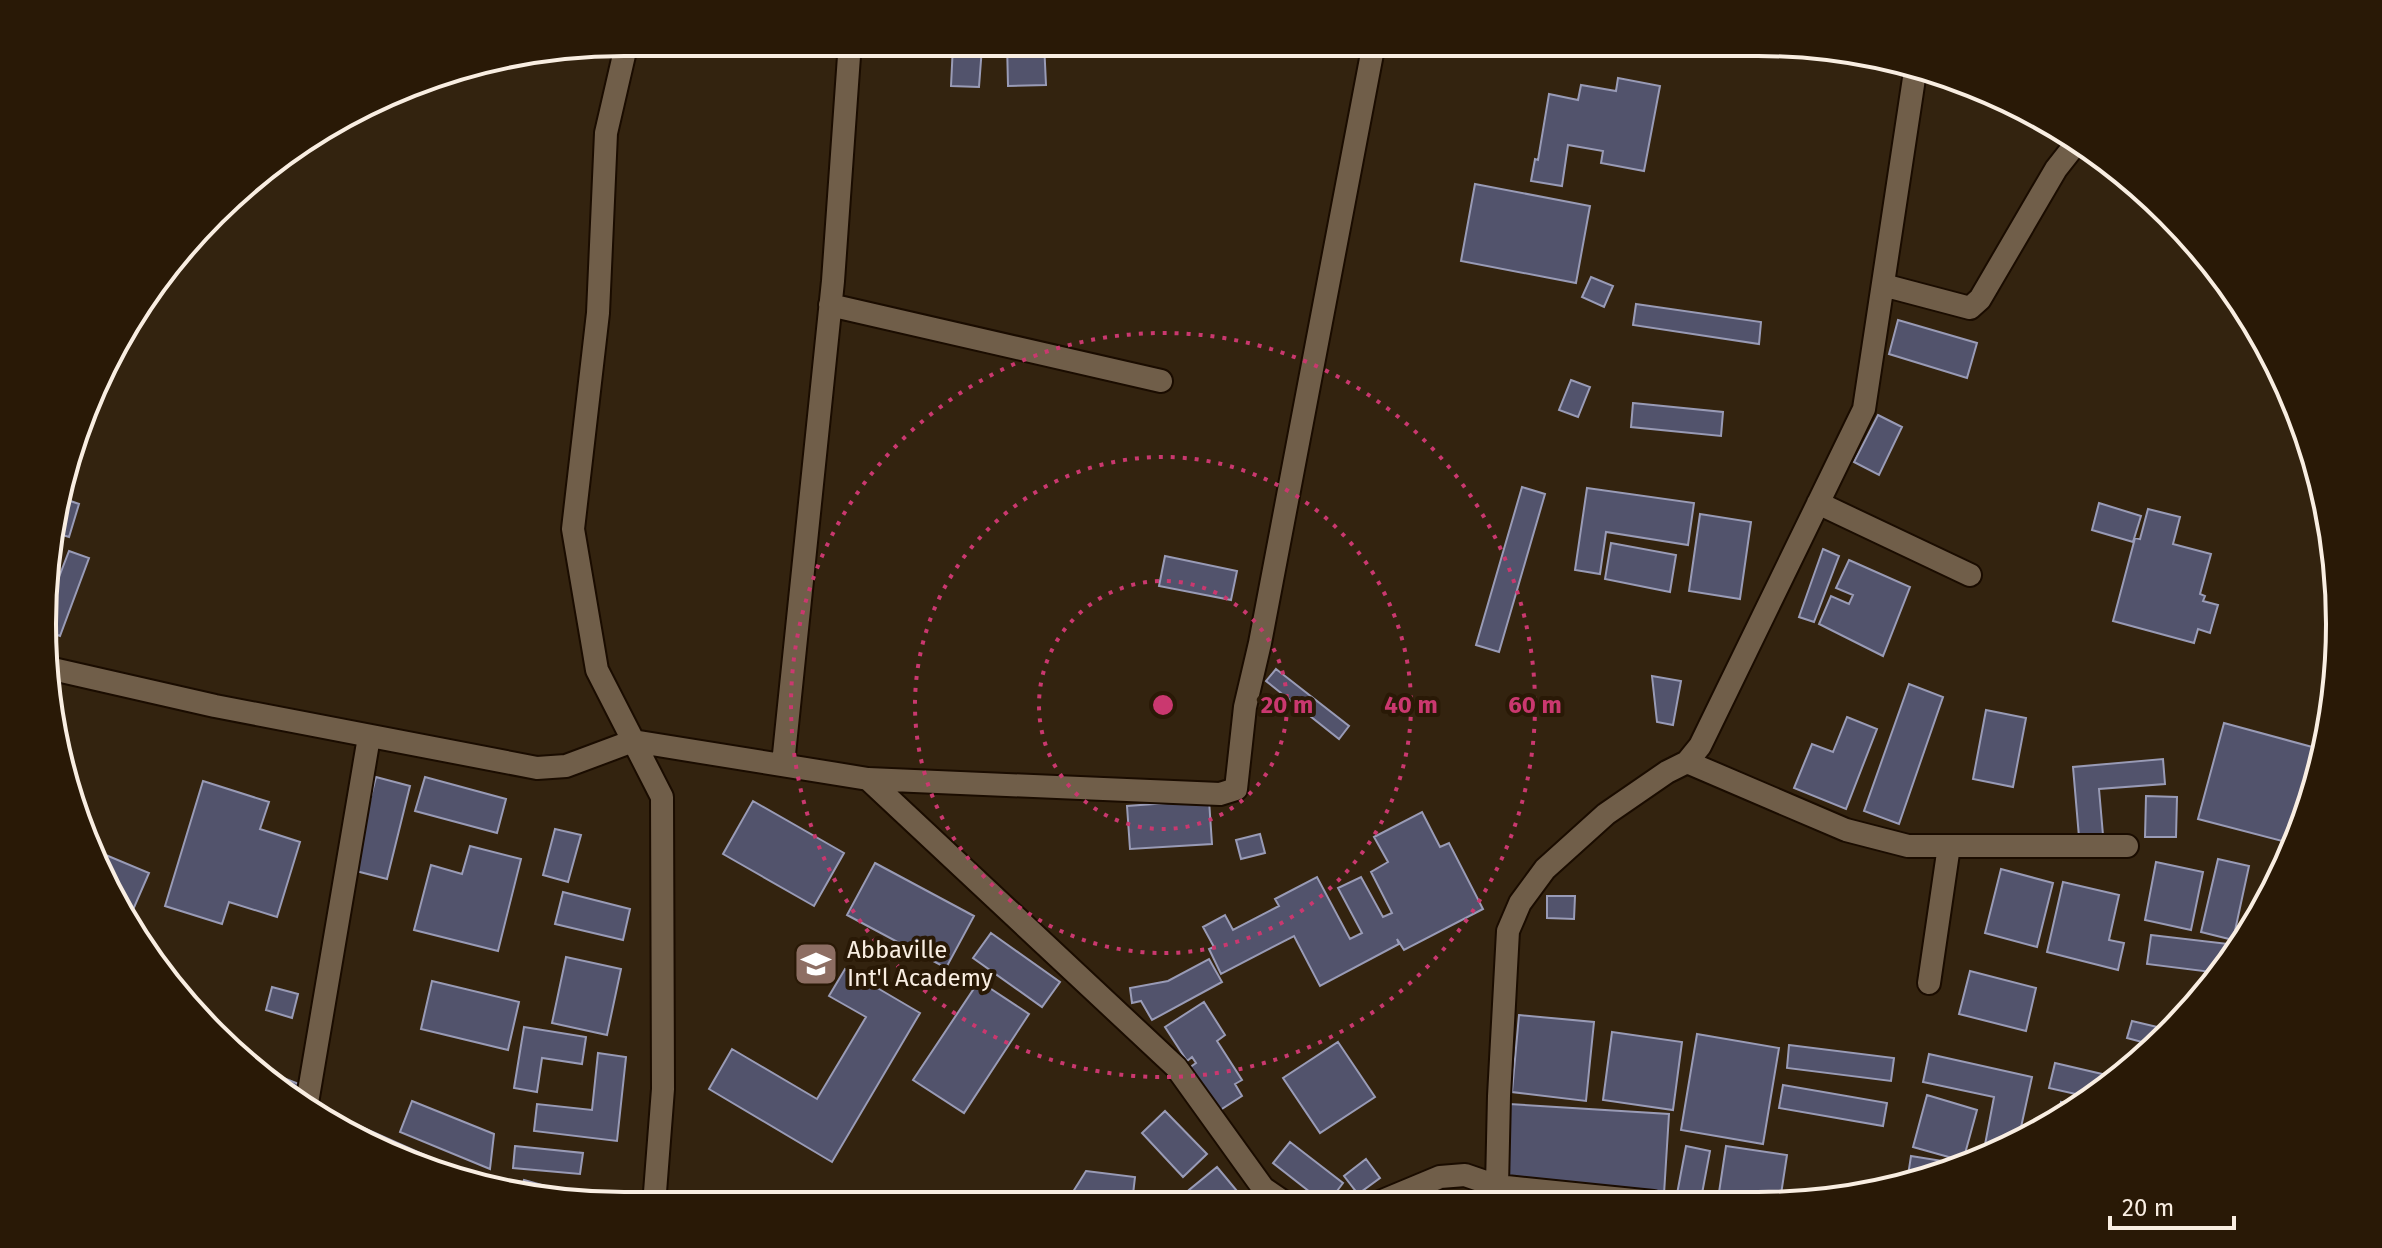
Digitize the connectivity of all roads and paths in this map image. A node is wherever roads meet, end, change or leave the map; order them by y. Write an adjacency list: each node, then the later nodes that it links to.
1 (624, 56): 13 (street)
2 (849, 56): 7 (street)
3 (1372, 56): 16 (street)
4 (1914, 78): 6 (street)
5 (2071, 150): 6 (street)
6 (1883, 285): 9 (street)
7 (830, 305): 8 (street); 15 (street)
8 (1161, 381)
9 (1818, 503): 10 (street); 14 (street)
10 (1970, 575)
11 (58, 670): 12 (street)
12 (369, 737): 13 (street); 20 (street)
13 (633, 741): 15 (street); 22 (street)
14 (1687, 762): 17 (street); 21 (street)
15 (783, 764): 16 (street)
16 (868, 779): 23 (street)
17 (1949, 846): 18 (street); 19 (street)
18 (2127, 846)
19 (1929, 983)
20 (308, 1096)
21 (1497, 1186): 24 (street); 25 (street)
22 (655, 1192)
23 (1269, 1192)
24 (1404, 1192)
25 (1559, 1192)

